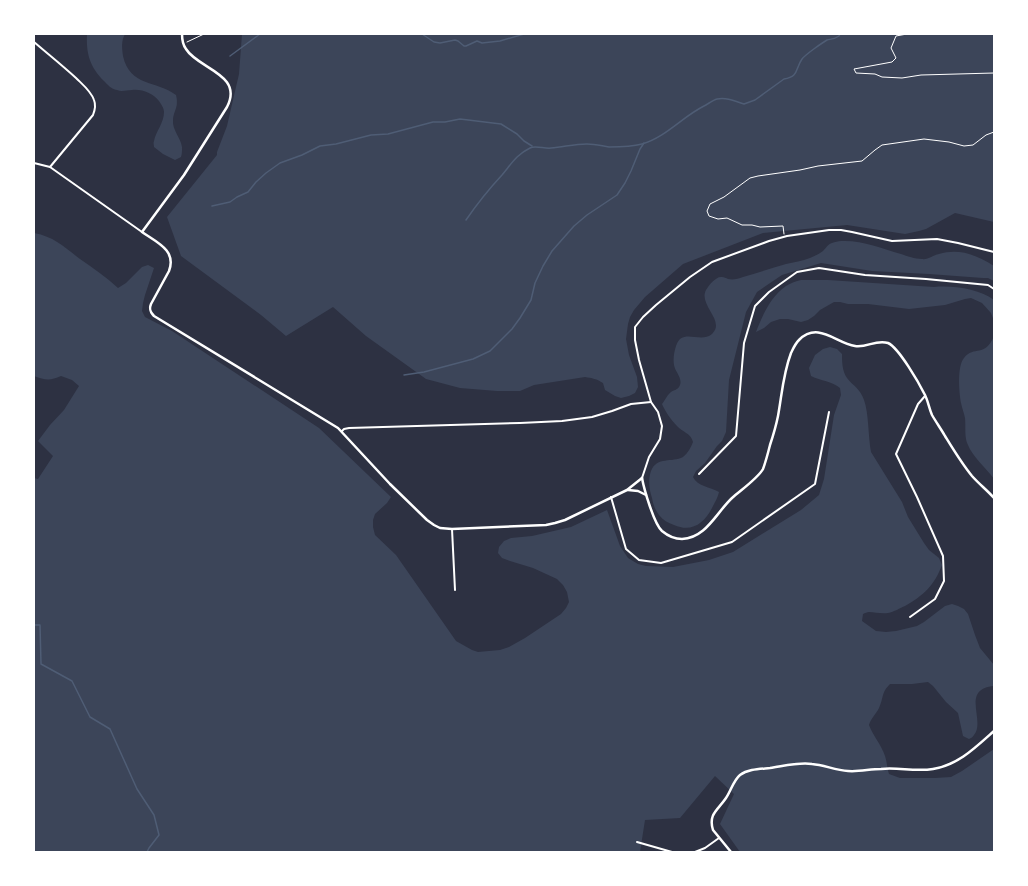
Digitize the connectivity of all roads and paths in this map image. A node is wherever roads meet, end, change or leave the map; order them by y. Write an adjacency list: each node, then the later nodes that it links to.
1 (182, 34): 5 (street)
2 (204, 34): 5 (path)
3 (907, 34): 6 (path)
4 (34, 42): 9 (street)
5 (183, 43): 10 (street)
6 (994, 73)
7 (994, 132): 11 (path)
8 (34, 163): 9 (street)
9 (50, 167): 10 (street)
10 (142, 232): 17 (street)
11 (784, 236): 12 (street); 15 (street)
12 (994, 252)
13 (994, 289): 18 (street)
14 (925, 396): 21 (street); 23 (street); 26 (street)
15 (651, 402): 17 (street); 19 (street)
16 (829, 412): 22 (street)
17 (342, 431): 24 (street)
18 (699, 474)
19 (642, 478): 20 (street); 21 (street)
20 (627, 490): 21 (street); 22 (street)
21 (646, 495)
22 (611, 498): 24 (street)
23 (994, 498)
24 (452, 529): 25 (street)
25 (455, 590)
26 (910, 617)
27 (994, 731): 28 (street)
28 (719, 838): 31 (street); 32 (street)
29 (637, 842): 30 (street)
30 (672, 852)
31 (696, 852)
32 (731, 852)

